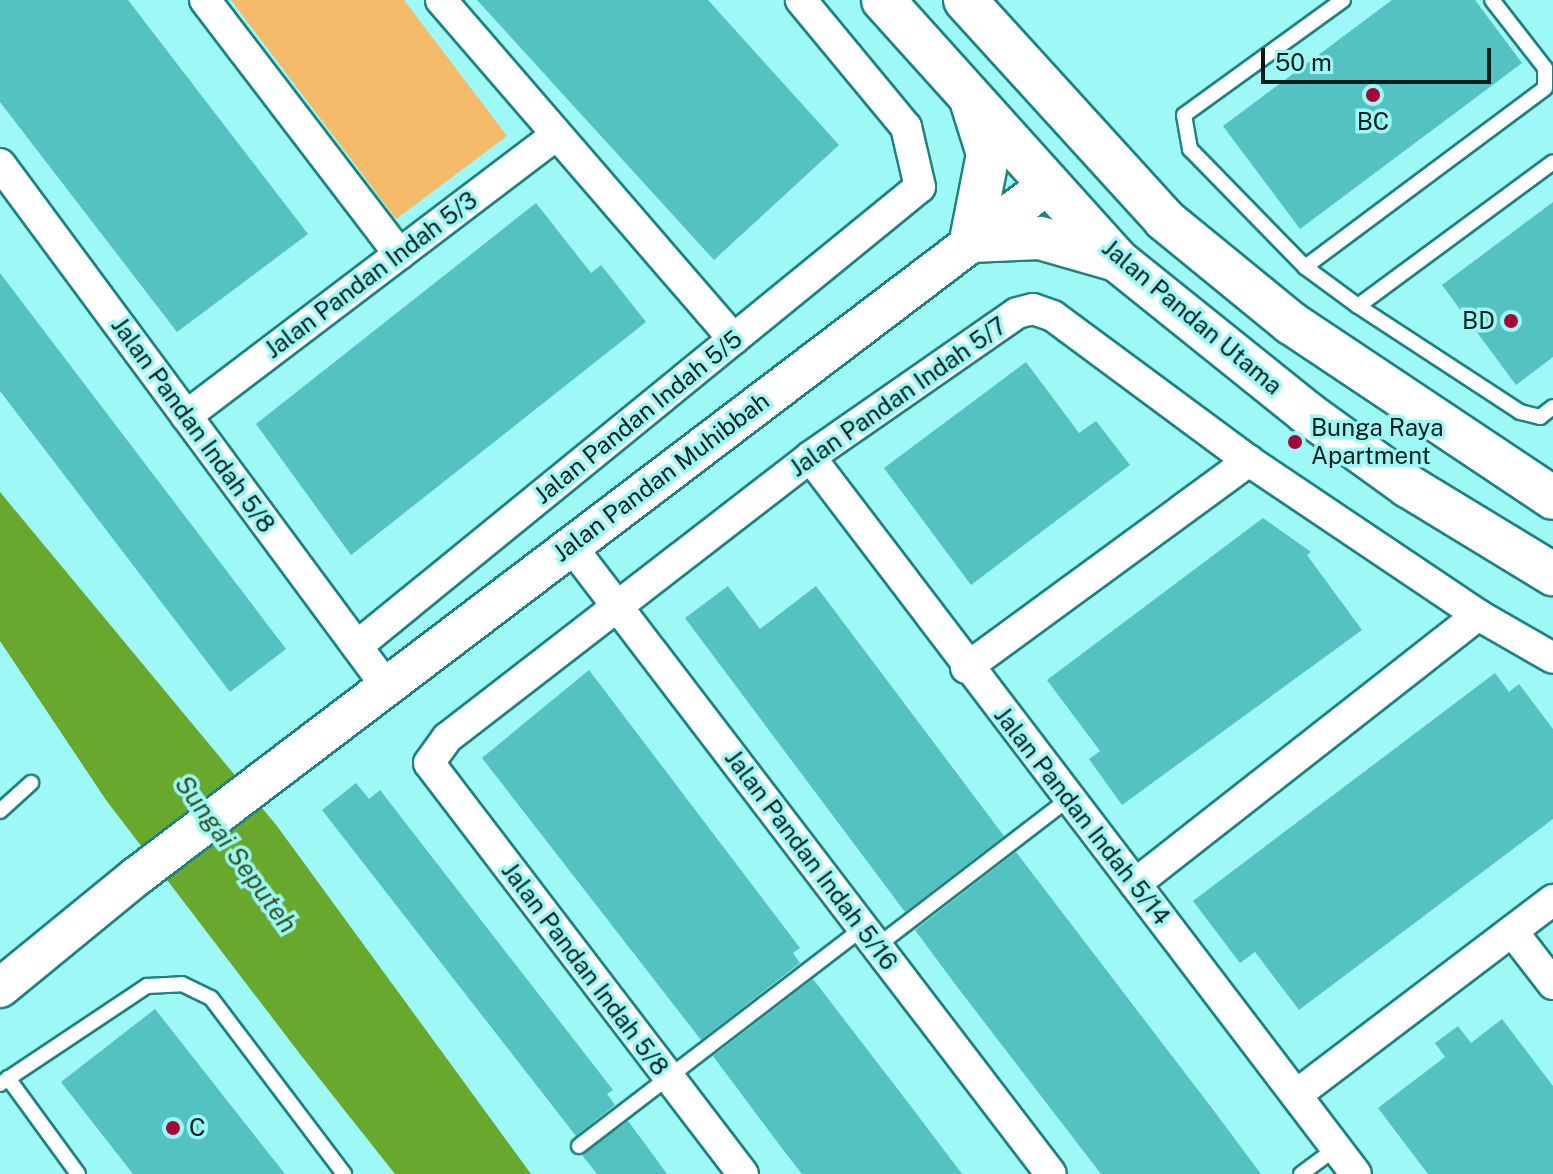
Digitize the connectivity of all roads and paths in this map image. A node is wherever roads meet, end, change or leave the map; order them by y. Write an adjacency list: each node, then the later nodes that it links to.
1 (205, 0): 16 (street)
2 (801, 0): 20 (street, Jalan Pandan Indah 5/5)
3 (883, 0): 8 (main road, Jalan Pandan Utama)
4 (965, 0): 9 (main road)
5 (1343, 0): 18 (lane)
6 (1492, 0): 18 (lane)
7 (453, 5): 10 (street)
8 (963, 84): 13 (main road, Jalan Pandan Utama); 15 (main road)
9 (1063, 103): 13 (main road); 14 (main road)
10 (556, 135): 16 (street, Jalan Pandan Indah 5/3); 20 (street)
11 (1553, 162): 19 (lane)
12 (0, 164): 22 (street, Jalan Pandan Indah 5/8)
13 (1050, 183): 14 (main road); 15 (street, Jalan Pandan Muhibbah); 17 (main road, Jalan Pandan Utama)
14 (1165, 220): 25 (main road)
15 (971, 241): 17 (main road); 26 (street, Jalan Pandan Muhibbah)
16 (399, 254): 22 (street, Jalan Pandan Indah 5/3)
17 (1118, 261): 27 (main road, Jalan Pandan Utama)
18 (1305, 267): 19 (lane)
19 (1358, 306): 21 (lane)
20 (734, 339): 30 (street, Jalan Pandan Indah 5/5)
21 (1553, 407)
22 (186, 416): 30 (street, Jalan Pandan Indah 5/8)
23 (810, 457): 24 (street, Jalan Pandan Indah 5/7); 28 (street, Jalan Pandan Indah 5/7); 32 (street, Jalan Pandan Indah 5/14)
24 (1249, 461): 29 (street, Jalan Pandan Indah 5/7); 32 (street)
25 (1553, 498)
26 (571, 546): 28 (street, Jalan Pandan Indah 5/16); 33 (street, Jalan Pandan Muhibbah)
27 (1553, 574)
28 (617, 607): 34 (street, Jalan Pandan Indah 5/7); 41 (street, Jalan Pandan Indah 5/16)
29 (1478, 615): 31 (street, Jalan Pandan Indah 5/7); 38 (street)
30 (357, 646): 33 (street, Jalan Pandan Indah 5/8)
31 (1553, 658)
32 (966, 668): 36 (street, Jalan Pandan Indah 5/14)
33 (387, 687): 43 (street, Jalan Pandan Muhibbah)
34 (429, 763): 44 (street, Jalan Pandan Indah 5/8)
35 (31, 783): 37 (lane)
36 (1070, 798): 38 (street, Jalan Pandan Indah 5/14); 41 (lane)
37 (0, 811)
38 (1135, 884): 46 (street, Jalan Pandan Indah 5/14)
39 (1553, 900): 40 (street)
40 (1512, 931): 42 (street); 46 (street)
41 (870, 937): 44 (lane); 52 (street, Jalan Pandan Indah 5/16)
42 (1553, 984)
43 (0, 988)
44 (668, 1077): 47 (lane); 51 (street, Jalan Pandan Indah 5/8)
45 (4, 1081): 49 (lane); 50 (lane)
46 (1296, 1095): 48 (street, Jalan Pandan Indah 5/14)
47 (579, 1146)
48 (1336, 1148): 53 (lane); 54 (street, Jalan Pandan Indah 5/14)
49 (78, 1174)
50 (344, 1174)
51 (743, 1174)
52 (1051, 1174)
53 (1301, 1174)
54 (1356, 1174)

